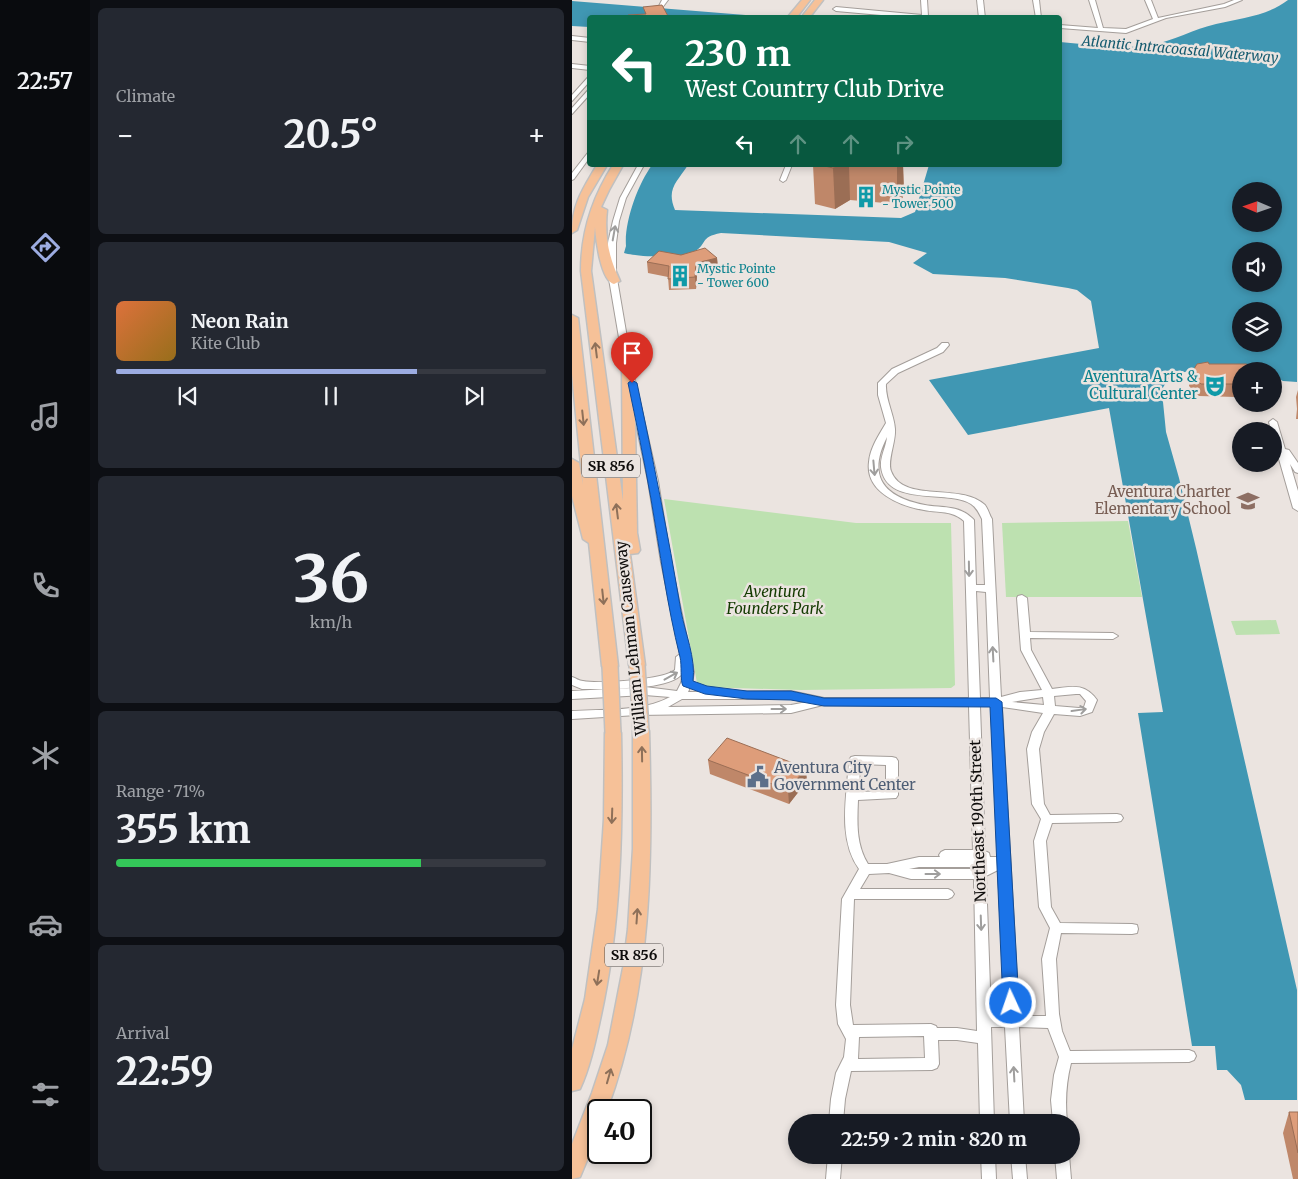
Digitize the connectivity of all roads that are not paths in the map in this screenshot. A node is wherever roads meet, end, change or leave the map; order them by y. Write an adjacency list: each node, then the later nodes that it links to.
1 (665, 0): 11 (street)
2 (819, 0): 15 (highway)
3 (924, 0): 17 (street)
4 (980, 0): 18 (street)
5 (1036, 0): 19 (street)
6 (1092, 0): 22 (street)
7 (1148, 0): 20 (street)
8 (1204, 0): 13 (street)
9 (1239, 0): 13 (street)
10 (805, 1): 14 (highway)
11 (662, 6)
12 (836, 9): 16 (street)
13 (1208, 9): 20 (street)
14 (793, 15)
15 (807, 15)
16 (917, 15)
17 (925, 15)
18 (982, 15)
19 (1038, 15)
20 (1156, 20): 22 (street)
21 (1062, 27): 22 (street)
22 (1101, 30)
23 (572, 38): 24 (street)
24 (587, 40)
25 (586, 62): 26 (street)
26 (572, 64): 27 (street)
27 (587, 69)
28 (572, 70): 29 (street)
29 (587, 70)
30 (587, 82): 32 (street)
31 (587, 94): 33 (street)
32 (572, 99)
33 (574, 110)
34 (587, 156): 35 (street)
35 (581, 163): 40 (street); 41 (street)
36 (601, 167): 43 (highway)
37 (617, 167): 44 (highway, William Lehman Causeway / SR 856)
38 (640, 167): 47 (street, one-way to 38)
39 (788, 167): 42 (street)
40 (572, 170)
41 (572, 178)
42 (783, 180)
43 (590, 183): 45 (highway); 46 (highway)
44 (604, 189): 47 (highway); 64 (highway, William Lehman Causeway / SR 856, one-way to 44)
45 (572, 206)
46 (572, 230)
47 (614, 281): 50 (street)
48 (572, 318): 57 (highway, William Lehman Causeway / SR 856, one-way to 57)
49 (945, 344): 51 (street)
50 (628, 367): 61 (street); 64 (highway)
51 (890, 423): 58 (street, Northeast 190th Street, one-way to 58); 59 (street, Northeast 190th Street)
52 (1282, 445): 55 (street)
53 (1282, 449): 56 (street)
54 (572, 463): 57 (highway)
55 (1298, 470)
56 (1298, 508)
57 (599, 565): 97 (highway, William Lehman Causeway / SR 856, one-way to 97, bridge)
58 (970, 587): 59 (street); 72 (street, Northeast 190th Street)
59 (990, 589): 73 (street, Northeast 190th Street, one-way to 59)
60 (1022, 598): 62 (street)
61 (679, 631): 65 (street, one-way to 61); 66 (street)
62 (1025, 635): 63 (street); 67 (street)
63 (1113, 636)
64 (635, 646): 106 (highway, William Lehman Causeway / SR 856, one-way to 64, bridge)
65 (572, 681)
66 (687, 683): 69 (street); 70 (street)
67 (1048, 692): 73 (street); 74 (street); 74 (street, one-way to 67)
68 (572, 694): 69 (street)
69 (682, 695): 70 (street); 75 (street)
70 (747, 695): 71 (street)
71 (824, 702): 72 (street); 75 (street, one-way to 71)
72 (974, 702): 73 (street); 81 (street, Northeast 190th Street)
73 (996, 702): 74 (street); 80 (street, Northeast 190th Street)
74 (1050, 710): 79 (street)
75 (637, 711): 76 (street)
76 (572, 715)
77 (854, 796): 82 (street)
78 (1117, 818): 79 (street)
79 (1047, 819): 86 (street)
80 (1004, 862): 81 (street); 81 (street); 89 (street, Northeast 190th Street)
81 (979, 864): 83 (street); 83 (street); 88 (street, Northeast 190th Street, one-way to 88)
82 (866, 869): 83 (street); 84 (street)
83 (887, 869)
84 (851, 894): 85 (street); 91 (street)
85 (948, 894)
86 (1056, 928): 87 (street); 90 (street)
87 (1132, 928)
88 (984, 1022): 89 (street); 93 (street, Northeast 190th Street)
89 (1012, 1022): 90 (street); 100 (street, Northeast 190th Street, one-way to 89)
90 (1053, 1022): 95 (street)
91 (849, 1031): 92 (street); 96 (street)
92 (931, 1034): 93 (street); 96 (street)
93 (985, 1038): 99 (street, Northeast 190th Street)
94 (1189, 1056): 95 (street)
95 (1066, 1057): 101 (street)
96 (847, 1066): 98 (street)
97 (572, 1082)
98 (837, 1114)
99 (987, 1114)
100 (1017, 1114)
101 (1059, 1114)
102 (834, 1164): 107 (street)
103 (988, 1164): 108 (street)
104 (1019, 1164): 109 (street)
105 (1063, 1164): 110 (street)
106 (572, 1170)
107 (833, 1179)
108 (989, 1179)
109 (1020, 1179)
110 (1064, 1179)

